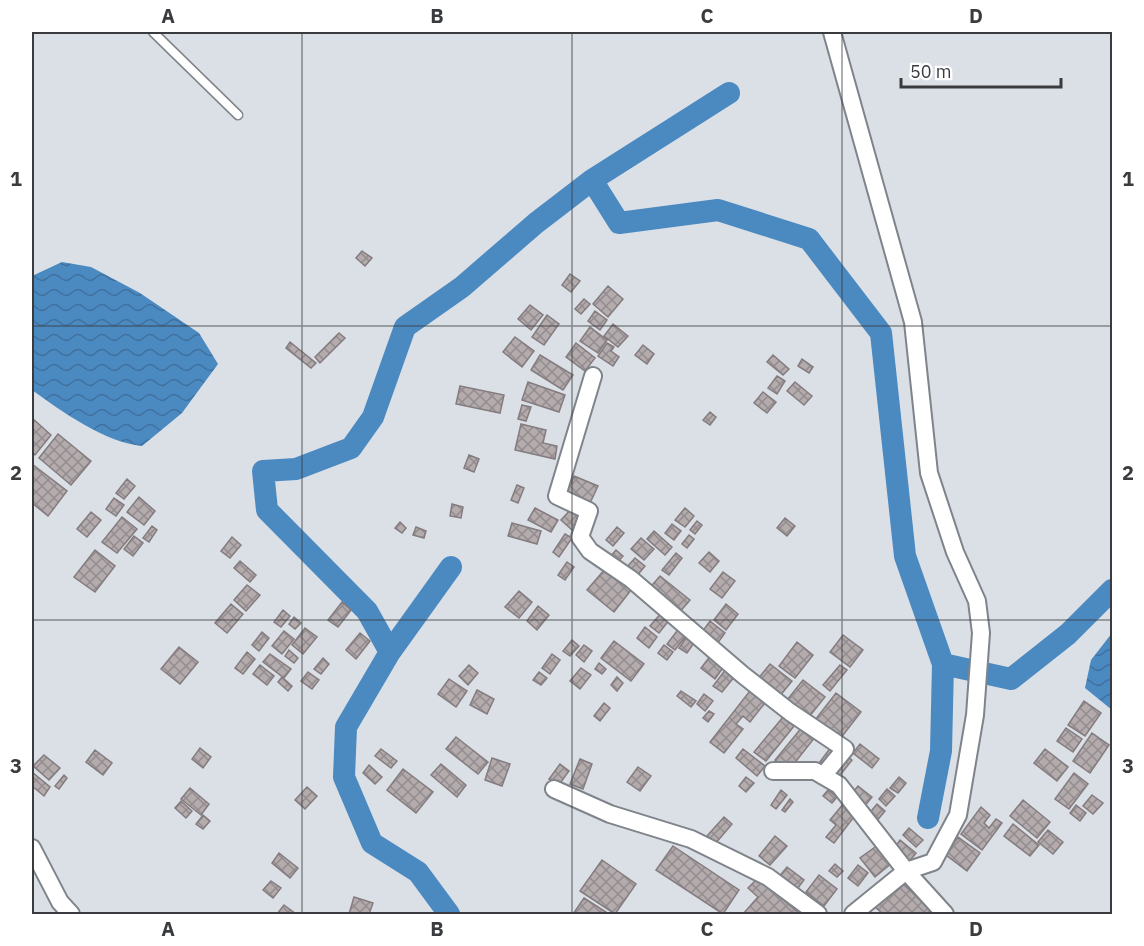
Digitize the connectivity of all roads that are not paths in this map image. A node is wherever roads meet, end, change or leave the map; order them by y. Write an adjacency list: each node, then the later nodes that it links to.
1 (153, 32): 3 (lane)
2 (832, 32): 9 (street)
3 (238, 115)
4 (593, 376): 6 (street)
5 (773, 771): 6 (street)
6 (823, 776): 9 (street)
7 (554, 789): 11 (street)
8 (32, 848): 10 (street)
9 (906, 871): 12 (street); 13 (street)
10 (71, 915)
11 (818, 915)
12 (853, 915)
13 (945, 915)

